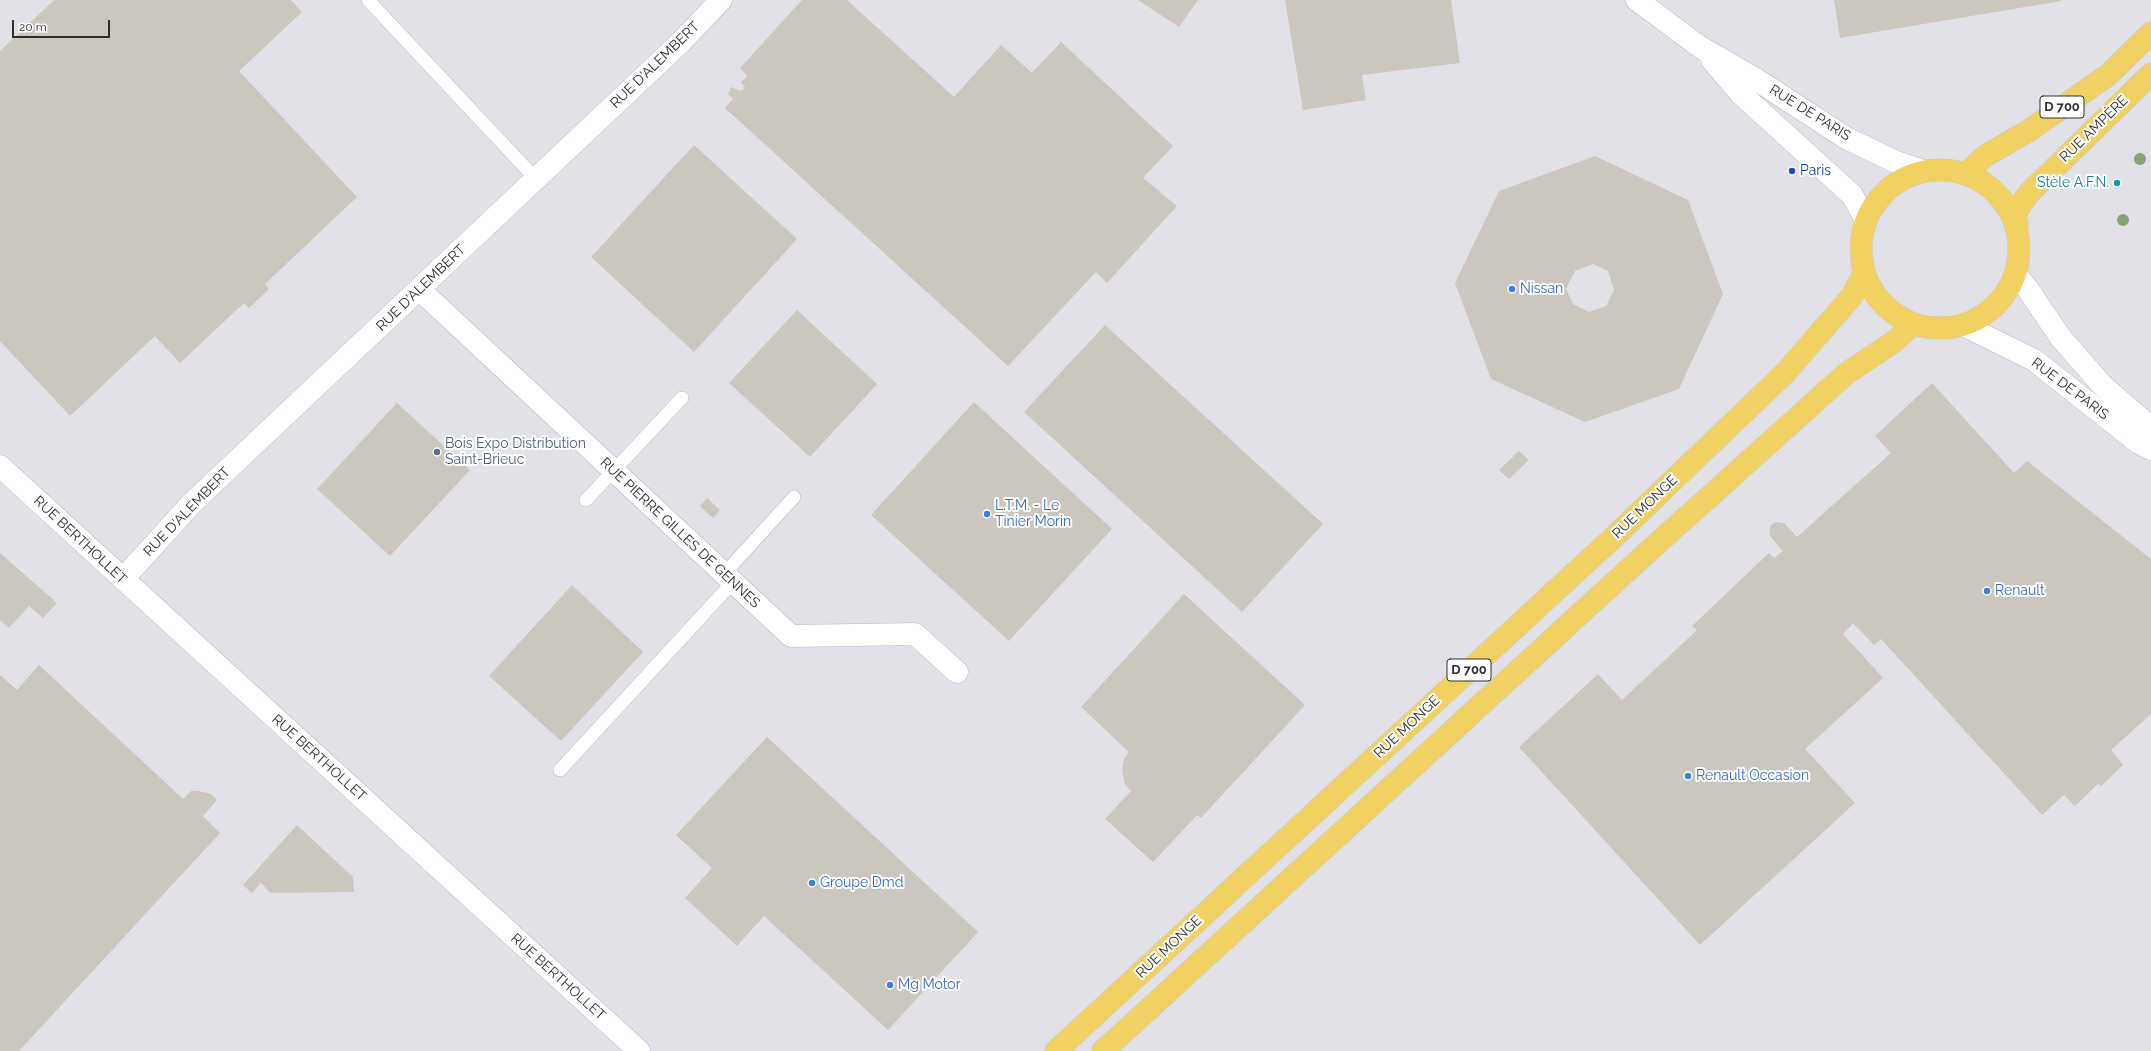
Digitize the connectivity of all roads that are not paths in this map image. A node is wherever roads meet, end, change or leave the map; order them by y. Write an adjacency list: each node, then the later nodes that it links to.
1 (368, 0): 9 (lane)
2 (721, 0): 9 (street, RUE D'ALEMBERT)
3 (1638, 0): 5 (street, RUE DE PARIS)
4 (2151, 33): 8 (main road, D 700)
5 (1700, 48): 7 (street, RUE DE PARIS); 10 (street, RUE DE PARIS)
6 (2151, 74): 11 (main road, RUE AMPÈRE / D 700)
7 (1923, 171): 8 (main road); 10 (main road)
8 (1966, 174): 11 (main road)
9 (536, 178): 14 (street, RUE D'ALEMBERT)
10 (1866, 220): 12 (main road)
11 (2016, 226): 13 (main road)
12 (1864, 274): 15 (main road); 29 (main road, RUE MONGE / D 700)
13 (2016, 275): 16 (main road); 18 (street, RUE DE PARIS)
14 (420, 290): 21 (street, RUE PIERRE GILLES DE GENNES); 25 (street, RUE D'ALEMBERT)
15 (1913, 324): 16 (main road); 30 (main road, D 700)
16 (1963, 325): 19 (street, RUE DE PARIS)
17 (682, 398): 21 (lane)
18 (2151, 428)
19 (2151, 449)
20 (0, 466): 25 (street, RUE BERTHOLLET)
21 (613, 470): 23 (lane); 24 (street, RUE PIERRE GILLES DE GENNES)
22 (794, 497): 24 (lane)
23 (586, 500)
24 (729, 578): 26 (street, RUE PIERRE GILLES DE GENNES); 27 (lane)
25 (123, 579): 28 (street, RUE BERTHOLLET)
26 (957, 672)
27 (560, 770)
28 (639, 1051)
29 (1056, 1051)
30 (1103, 1051)

